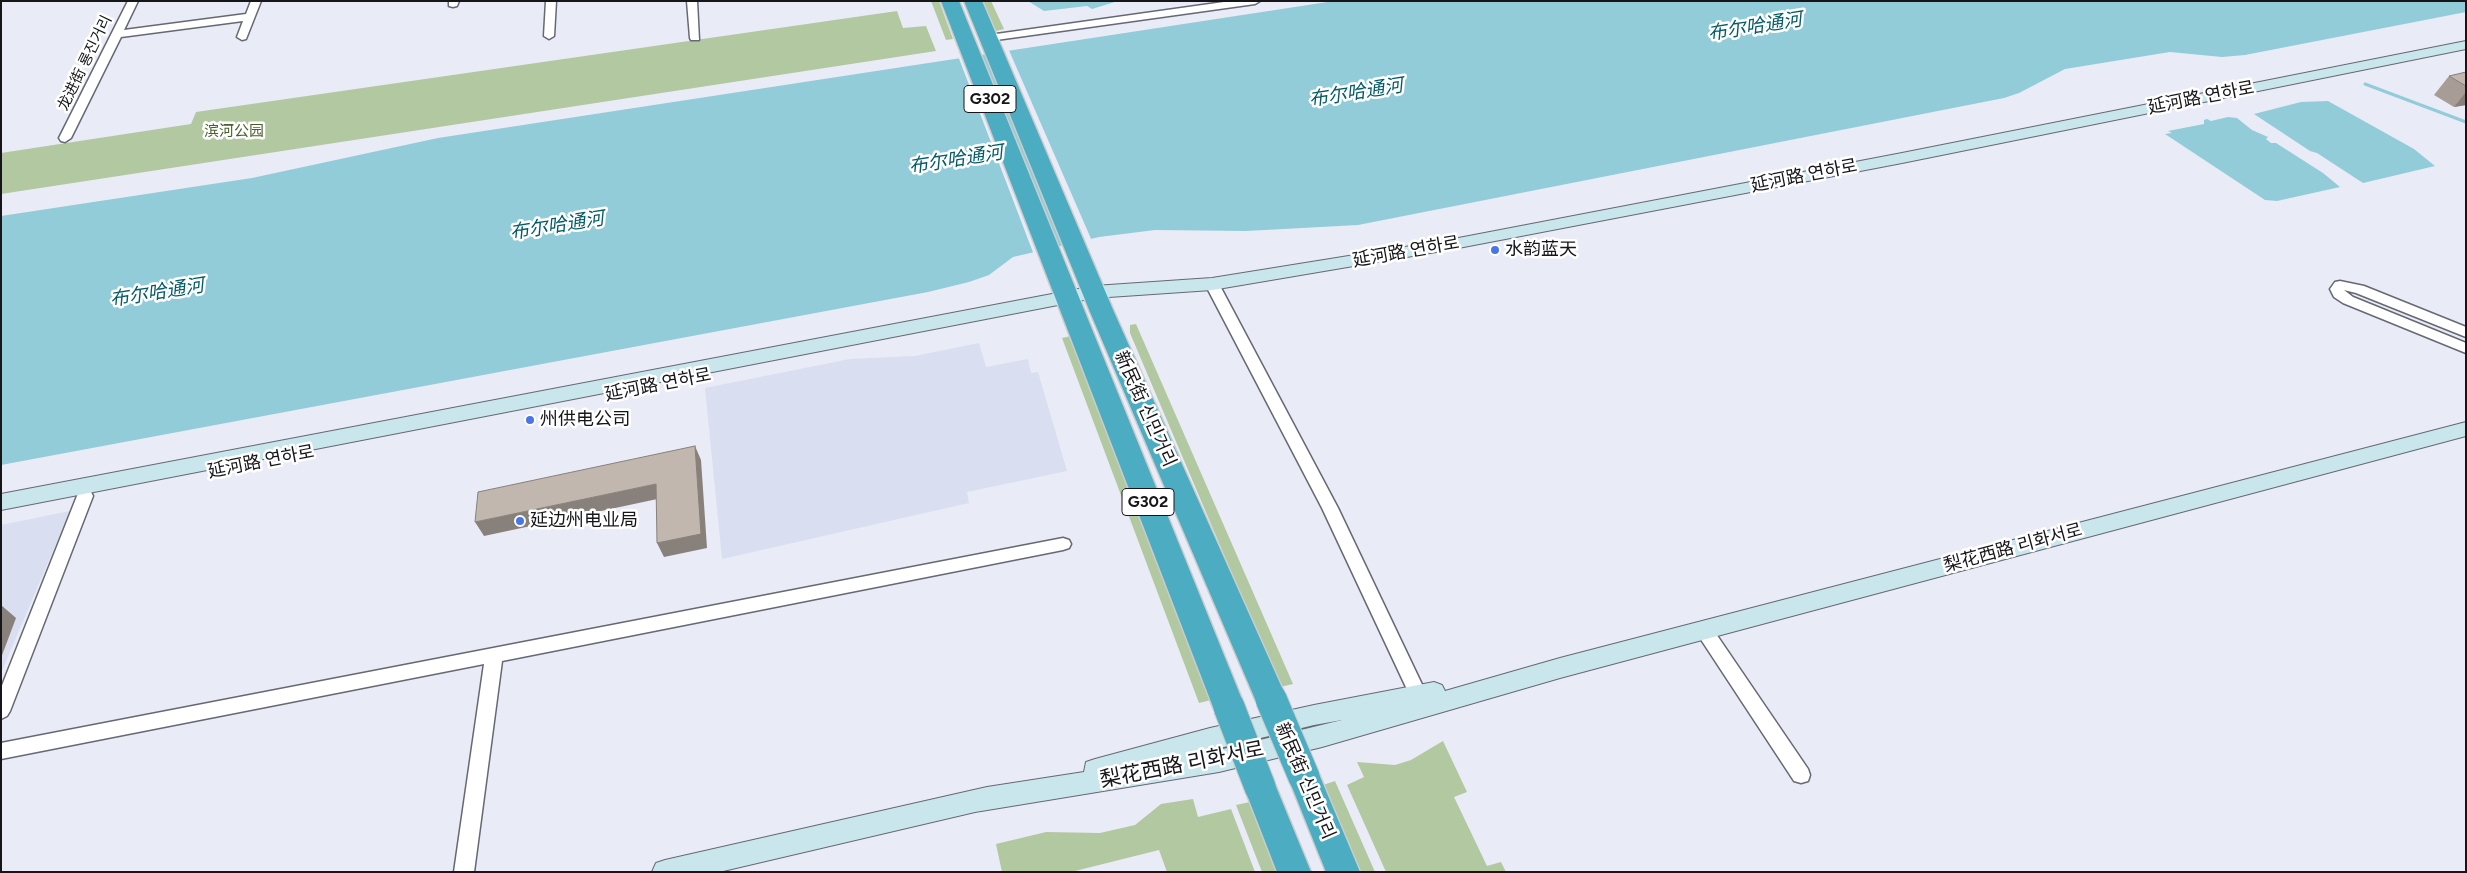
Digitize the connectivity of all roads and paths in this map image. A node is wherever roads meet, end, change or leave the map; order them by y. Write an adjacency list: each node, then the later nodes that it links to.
1 (133, 1): 9 (street, 龙进街 룡진거리)
2 (256, 1): 8 (street)
3 (551, 1): 10 (street)
4 (692, 1): 12 (street)
5 (950, 1): 14 (highway, 新民街 신민거리 / G302)
6 (973, 1): 13 (highway, 新民街 신민거리 / G302)
7 (1255, 1): 13 (street)
8 (250, 17): 9 (street); 11 (street)
9 (116, 34): 16 (street, 龙进街 룡진거리)
10 (548, 36)
11 (242, 37)
12 (695, 38)
13 (990, 40): 14 (highway); 18 (highway, 新民街 신민거리 / G302)
14 (968, 45): 19 (highway, 新民街 신민거리 / G302)
15 (2466, 45): 17 (main road, 延河路 연하로)
16 (65, 138)
17 (1212, 284): 18 (main road, 延河路 연하로); 30 (street)
18 (1096, 296): 19 (main road, 延河路 연하로); 38 (highway, 新民街 신민거리 / G302, bridge)
19 (1068, 301): 23 (main road, 延河路 연하로); 24 (main road, 延河路 연하로); 37 (highway, 新民街 신민거리 / G302, bridge)
20 (2466, 332): 21 (street)
21 (2466, 348)
22 (2466, 429): 27 (main road, 梨花西路 리화서로)
23 (85, 496): 25 (main road, 延河路 연하로); 31 (street)
24 (1, 502)
25 (1, 512)
26 (1063, 544): 28 (street)
27 (1704, 630): 29 (main road, 梨花西路 리화서로); 33 (street)
28 (494, 654): 32 (street); 35 (street)
29 (1560, 668): 30 (main road, 梨花西路 리화서로); 34 (main road, 梨花西路 리화서로)
30 (1418, 695): 34 (main road, 梨花西路 리화서로)
31 (1, 711)
32 (1, 751)
33 (1801, 775)
34 (976, 801): 36 (main road, 梨花西路 리화서로)
35 (464, 872)
36 (665, 872)
37 (1294, 872)
38 (1343, 872)

